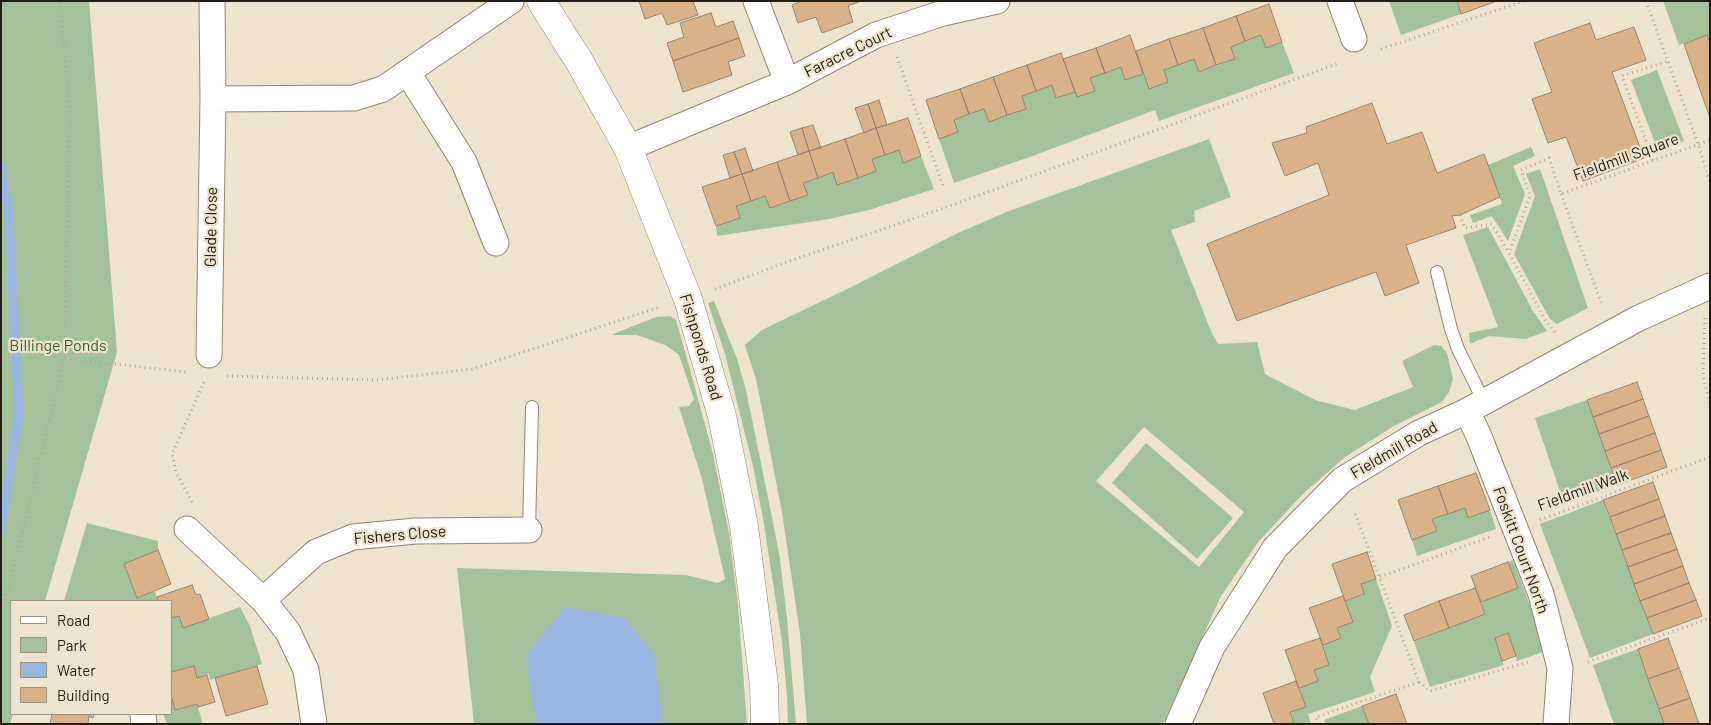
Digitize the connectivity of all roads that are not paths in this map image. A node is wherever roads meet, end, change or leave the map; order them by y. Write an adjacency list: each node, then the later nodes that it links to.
1 (212, 1): 10 (street, Glade Close)
2 (511, 1): 8 (street)
3 (541, 1): 11 (street, Fishponds Road)
4 (756, 1): 9 (street, Faracre Court)
5 (996, 1): 9 (street, Faracre Court)
6 (1340, 1): 7 (street)
7 (1357, 50)
8 (408, 72): 10 (street); 12 (street)
9 (787, 82): 11 (street, Faracre Court)
10 (213, 100): 15 (street, Glade Close)
11 (628, 148): 22 (street, Fishponds Road)
12 (496, 243)
13 (1437, 272): 16 (lane)
14 (1708, 287): 16 (street, Fieldmill Road)
15 (208, 365)
16 (1475, 406): 23 (street, Fieldmill Road); 24 (street, Foskitt Court North)
17 (532, 407): 19 (lane)
18 (191, 518): 20 (street)
19 (529, 530): 20 (street, Fishers Close)
20 (263, 600): 21 (street)
21 (314, 724)
22 (764, 724)
23 (1178, 724)
24 (1556, 724)

